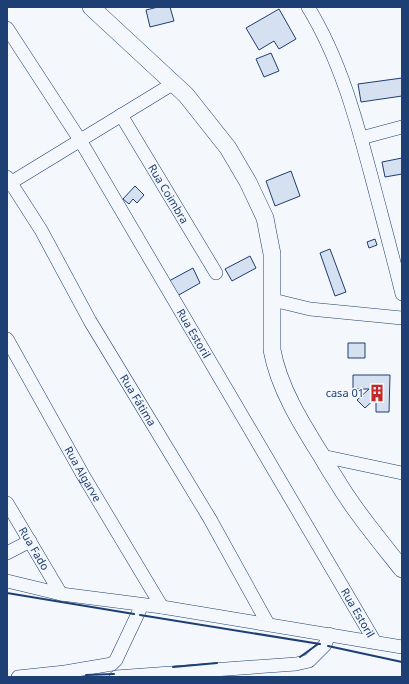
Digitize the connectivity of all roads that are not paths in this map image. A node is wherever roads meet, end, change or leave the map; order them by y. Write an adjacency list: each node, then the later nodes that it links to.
1 (92, 7): 4 (main road)
2 (308, 7): 7 (street)
3 (7, 28): 8 (street, Rua Estoril)
4 (174, 84): 5 (street); 12 (main road)
5 (121, 114): 8 (street); 10 (street, Rua Coimbra)
6 (402, 127): 7 (street)
7 (361, 138): 11 (street)
8 (80, 140): 9 (street); 27 (street, Rua Estoril)
9 (8, 181): 25 (street, Rua Fátima)
10 (216, 273)
11 (402, 294)
12 (273, 300): 13 (street); 15 (main road)
13 (402, 318)
14 (7, 339): 24 (street, Rua Algarve)
15 (322, 456): 16 (street); 20 (main road)
16 (402, 473)
17 (7, 502): 18 (street, Rua Fado)
18 (30, 541): 19 (street); 22 (street, Rua Fado)
19 (7, 554)
20 (402, 569)
21 (7, 581): 22 (street)
22 (61, 594): 23 (street)
23 (142, 605): 24 (street); 29 (street)
24 (162, 607): 25 (street)
25 (268, 624): 26 (street)
26 (329, 634): 27 (street); 30 (street)
27 (375, 642): 28 (street)
28 (402, 647)
29 (18, 677)
30 (116, 677)

